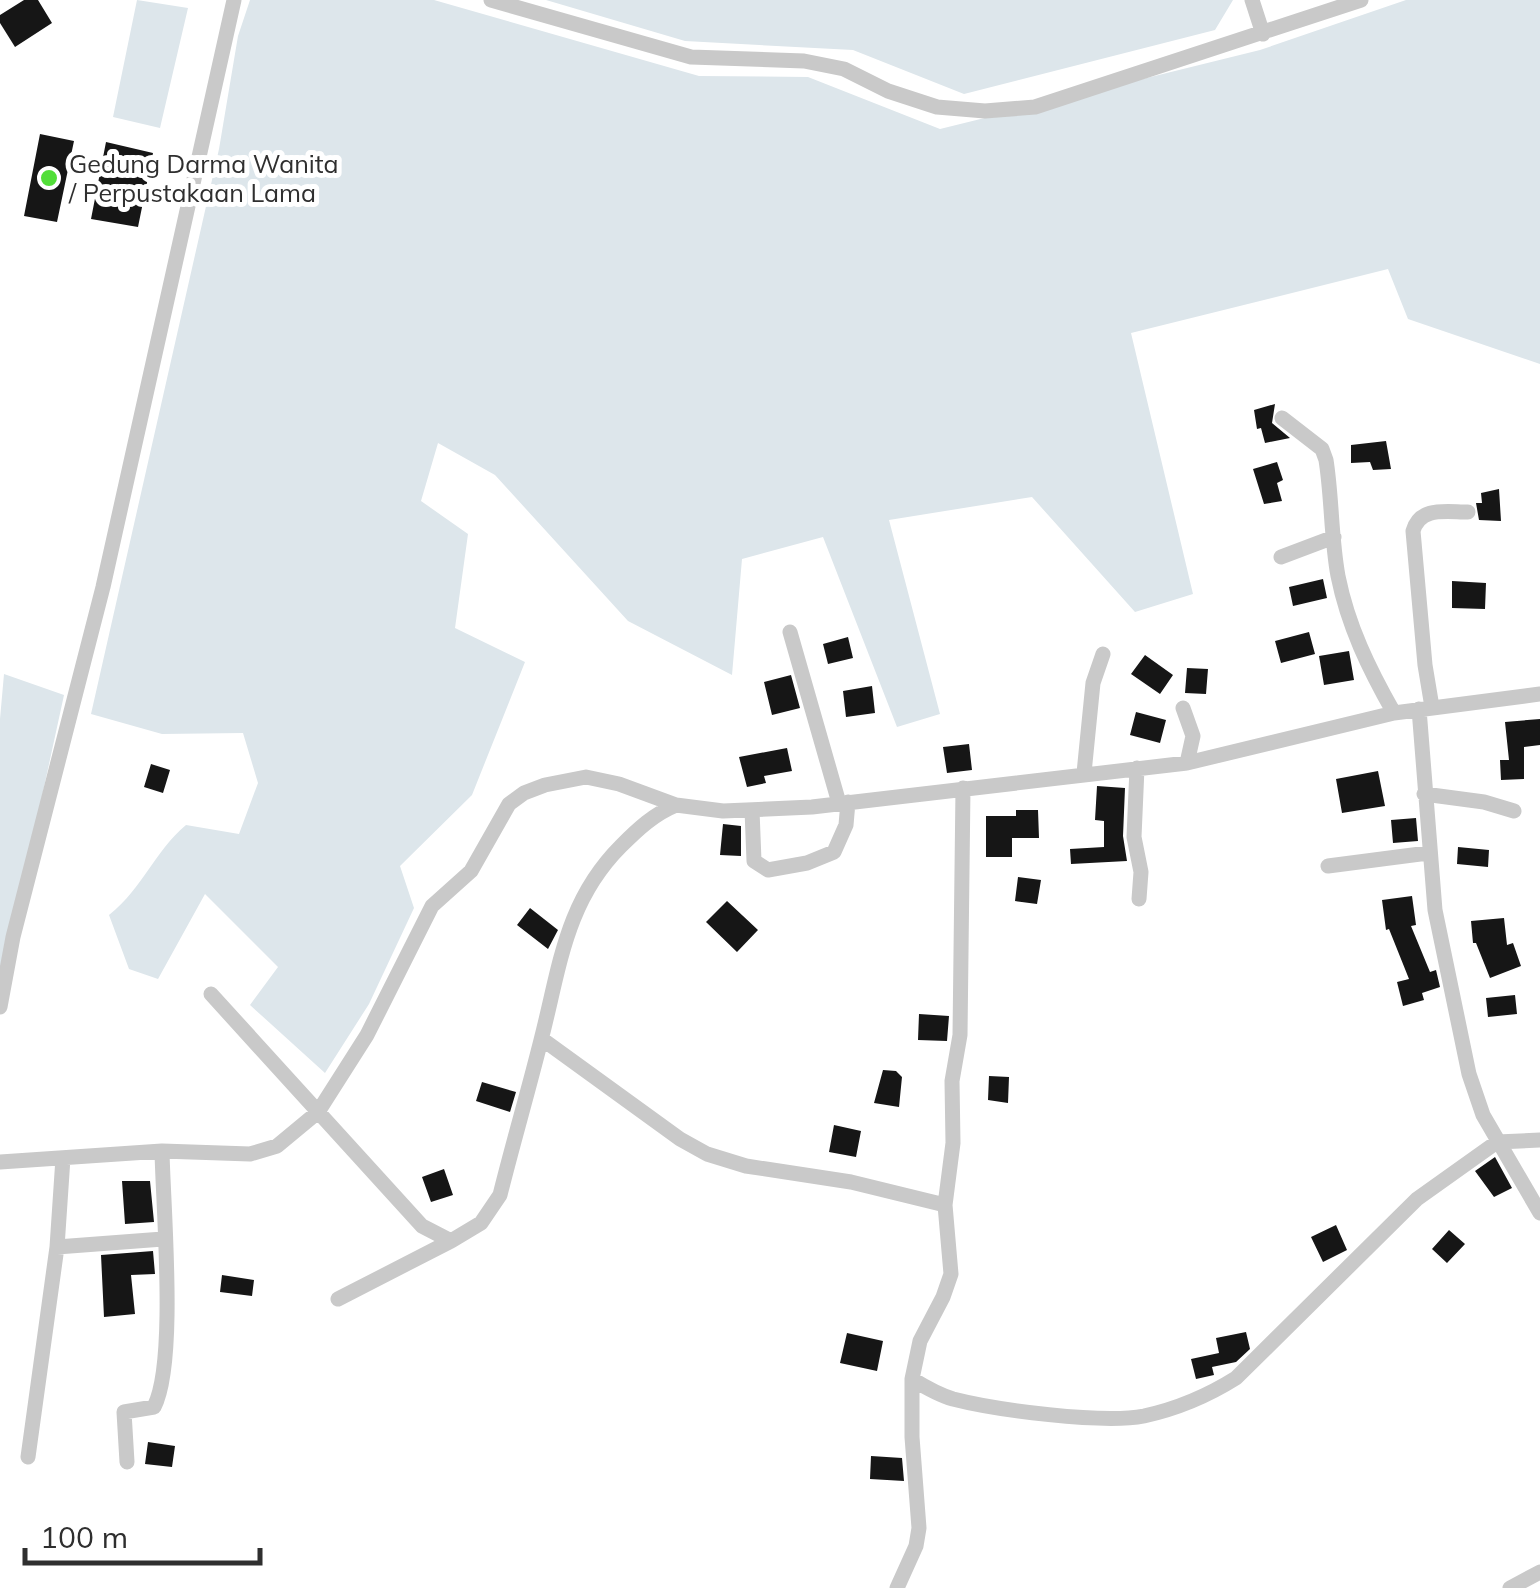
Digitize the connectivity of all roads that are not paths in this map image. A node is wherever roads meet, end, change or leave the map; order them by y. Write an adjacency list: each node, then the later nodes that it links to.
1 (234, 0): 29 (street)
2 (491, 0): 5 (street)
3 (1252, 0): 5 (street)
4 (1360, 0): 5 (street)
5 (1263, 34)
6 (1282, 418): 8 (street)
7 (1468, 512): 14 (street)
8 (1334, 537): 9 (street); 15 (street)
9 (1281, 557)
10 (790, 632): 21 (street)
11 (1103, 654): 18 (street)
12 (1540, 694): 14 (street)
13 (1183, 708): 16 (street)
14 (1425, 708): 15 (street); 20 (street)
15 (1394, 713): 16 (street)
16 (1188, 763): 17 (street)
17 (1137, 768): 18 (street); 27 (street)
18 (1084, 773): 19 (street)
19 (963, 788): 21 (street); 37 (street)
20 (1424, 794): 24 (street); 25 (street)
21 (844, 803): 23 (street); 23 (street)
22 (676, 805): 23 (street); 30 (street); 31 (street)
23 (752, 810)
24 (1514, 810)
25 (1428, 852): 26 (street); 33 (street)
26 (1328, 866)
27 (1139, 899)
28 (211, 994): 31 (street)
29 (0, 1006)
30 (542, 1039): 37 (street); 40 (street)
31 (318, 1112): 34 (street); 40 (street)
32 (1540, 1140): 33 (street)
33 (1497, 1142): 38 (street); 43 (street)
34 (162, 1151): 35 (street); 39 (street)
35 (62, 1158): 36 (street); 41 (street)
36 (0, 1162)
37 (945, 1205): 43 (street)
38 (1540, 1214)
39 (163, 1239): 41 (street); 45 (street)
40 (451, 1241): 42 (street)
41 (57, 1246): 44 (street)
42 (338, 1300)
43 (912, 1379): 47 (street)
44 (28, 1457)
45 (127, 1462)
46 (1540, 1572): 48 (street)
47 (897, 1588)
48 (1510, 1588)

